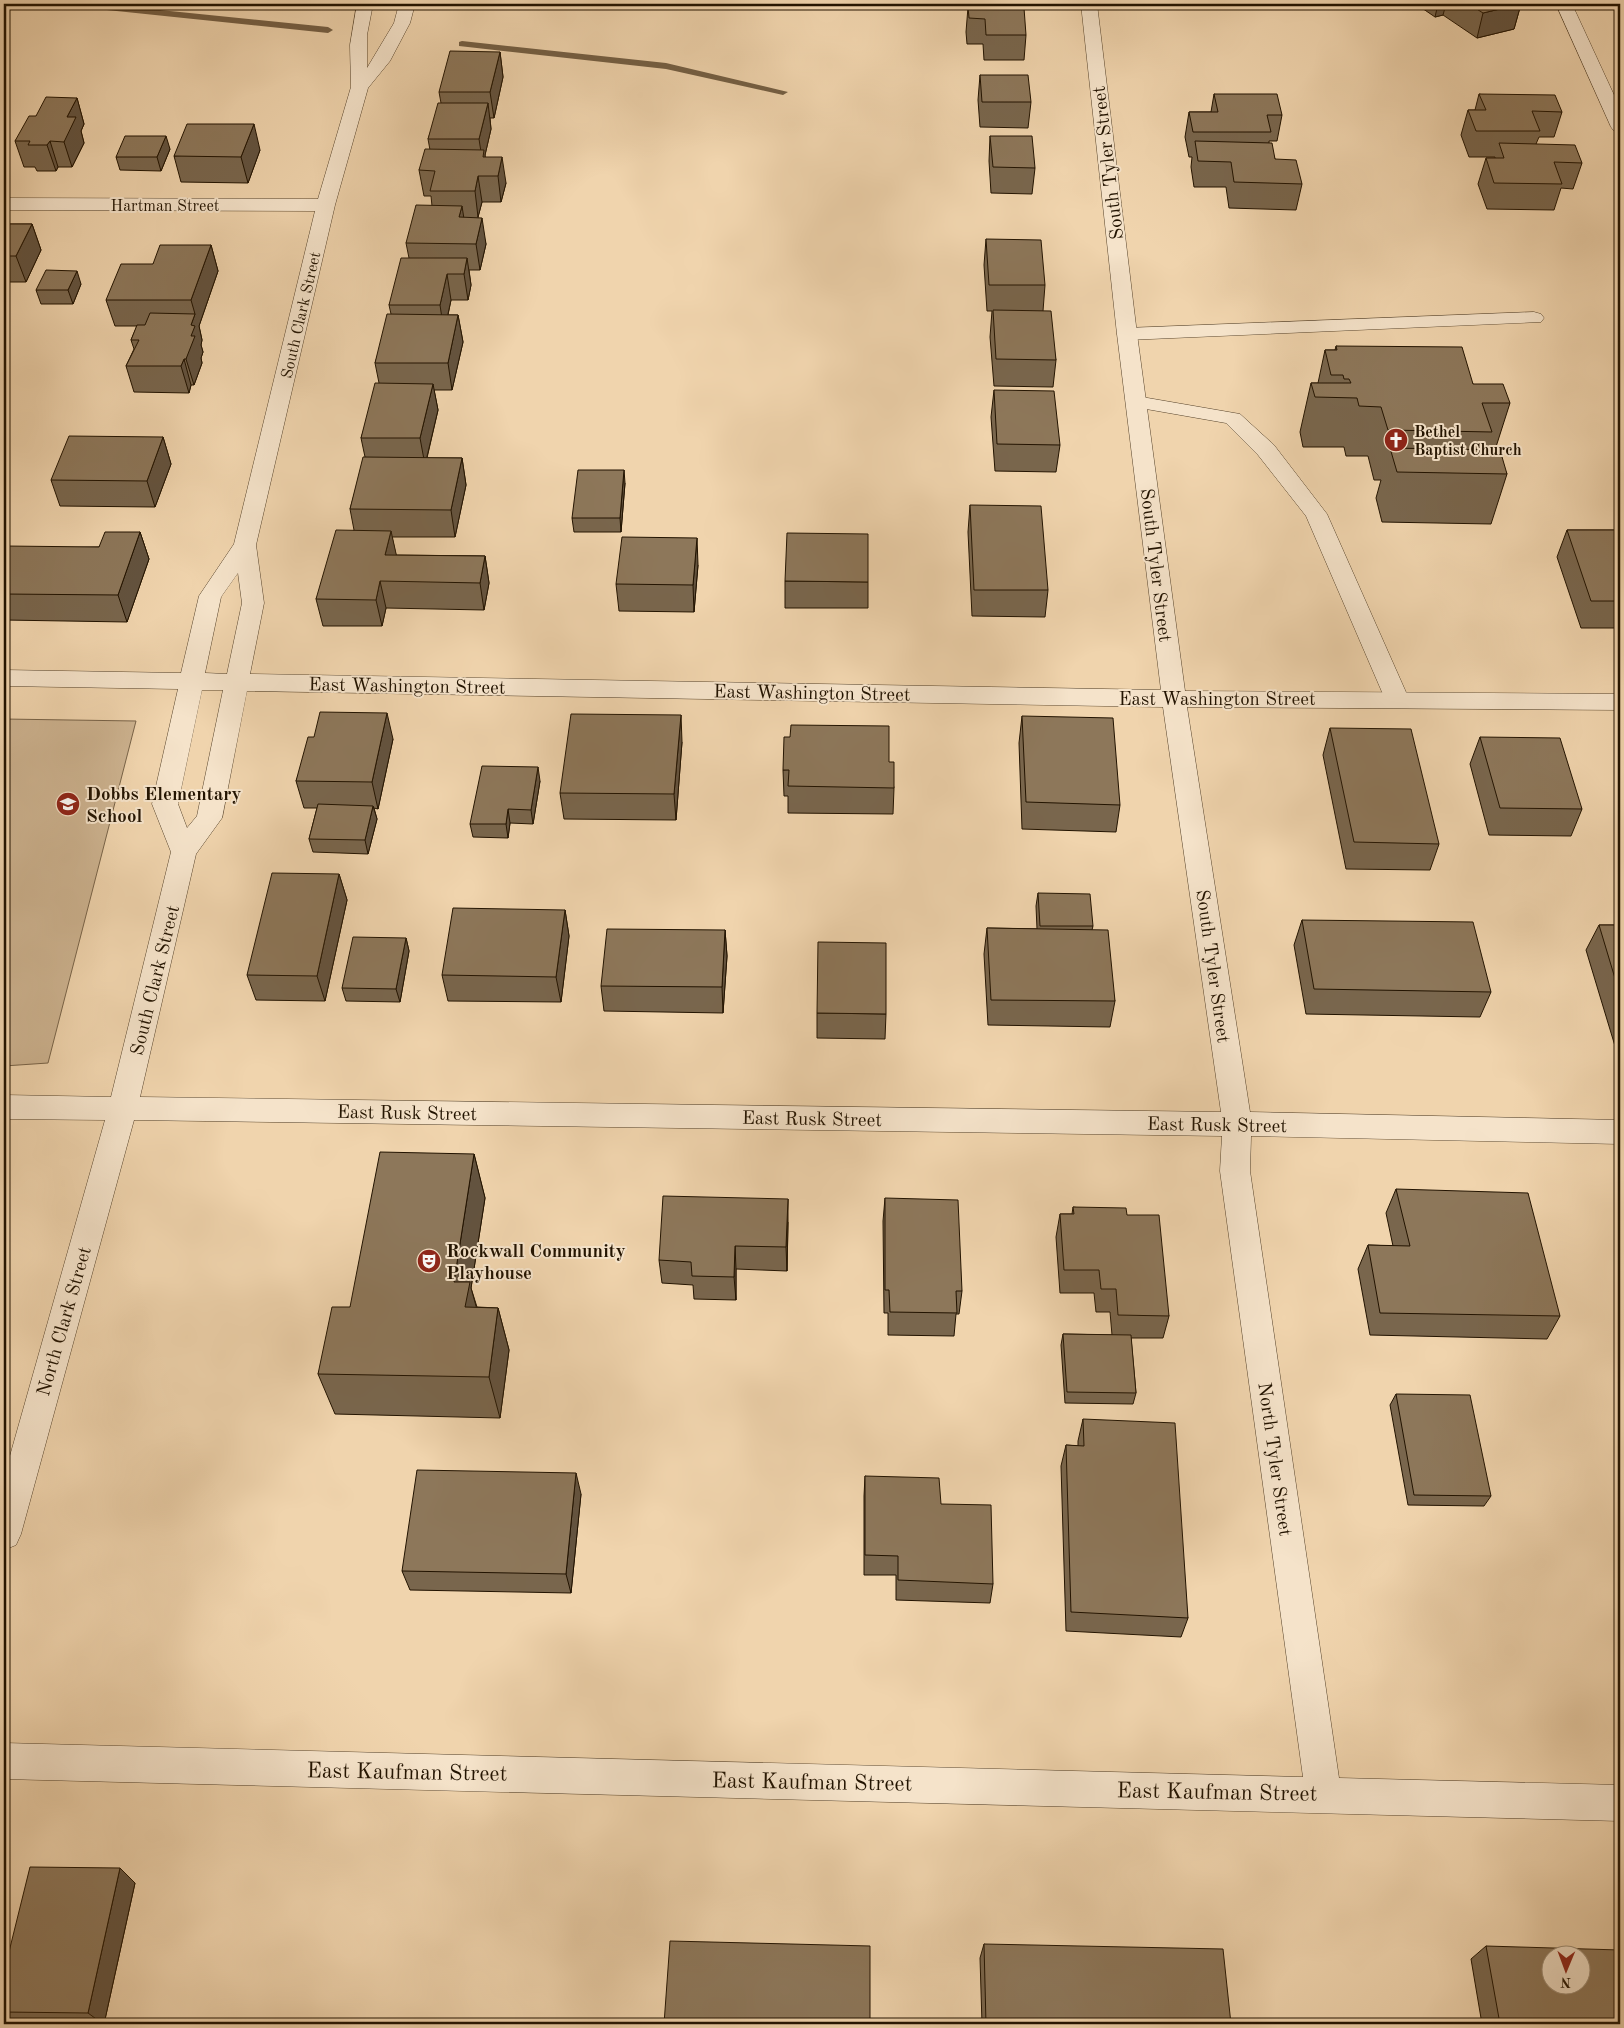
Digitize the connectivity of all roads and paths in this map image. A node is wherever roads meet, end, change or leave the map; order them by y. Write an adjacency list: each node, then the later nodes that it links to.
1 (365, 4): 5 (street, South Clark Street)
2 (407, 4): 5 (street, South Clark Street)
3 (1089, 4): 10 (street, South Tyler Street)
4 (1564, 4): 6 (street)
5 (360, 87): 8 (street, South Clark Street)
6 (1620, 127)
7 (4, 204): 8 (street, Hartman Street)
8 (326, 205): 12 (street, South Clark Street)
9 (1534, 318): 10 (street)
10 (1127, 334): 11 (street, South Tyler Street)
11 (1136, 402): 16 (street, South Tyler Street); 17 (street)
12 (245, 545): 14 (street, South Clark Street); 15 (street, South Clark Street)
13 (4, 678): 14 (street, East Washington Street)
14 (192, 681): 15 (street, East Washington Street); 19 (street, South Clark Street)
15 (238, 682): 16 (street, East Washington Street); 19 (street, South Clark Street)
16 (1174, 699): 17 (street, East Washington Street); 22 (street, South Tyler Street)
17 (1397, 699): 18 (street, East Washington Street)
18 (1620, 702)
19 (184, 852): 21 (street, South Clark Street)
20 (4, 1106): 21 (street, East Rusk Street)
21 (123, 1108): 22 (street, East Rusk Street); 24 (street, North Clark Street)
22 (1237, 1124): 23 (street, East Rusk Street); 26 (street, North Tyler Street)
23 (1620, 1132)
24 (4, 1534)
25 (4, 1761): 26 (street, East Kaufman Street)
26 (1323, 1794): 27 (street, East Kaufman Street)
27 (1620, 1803)

